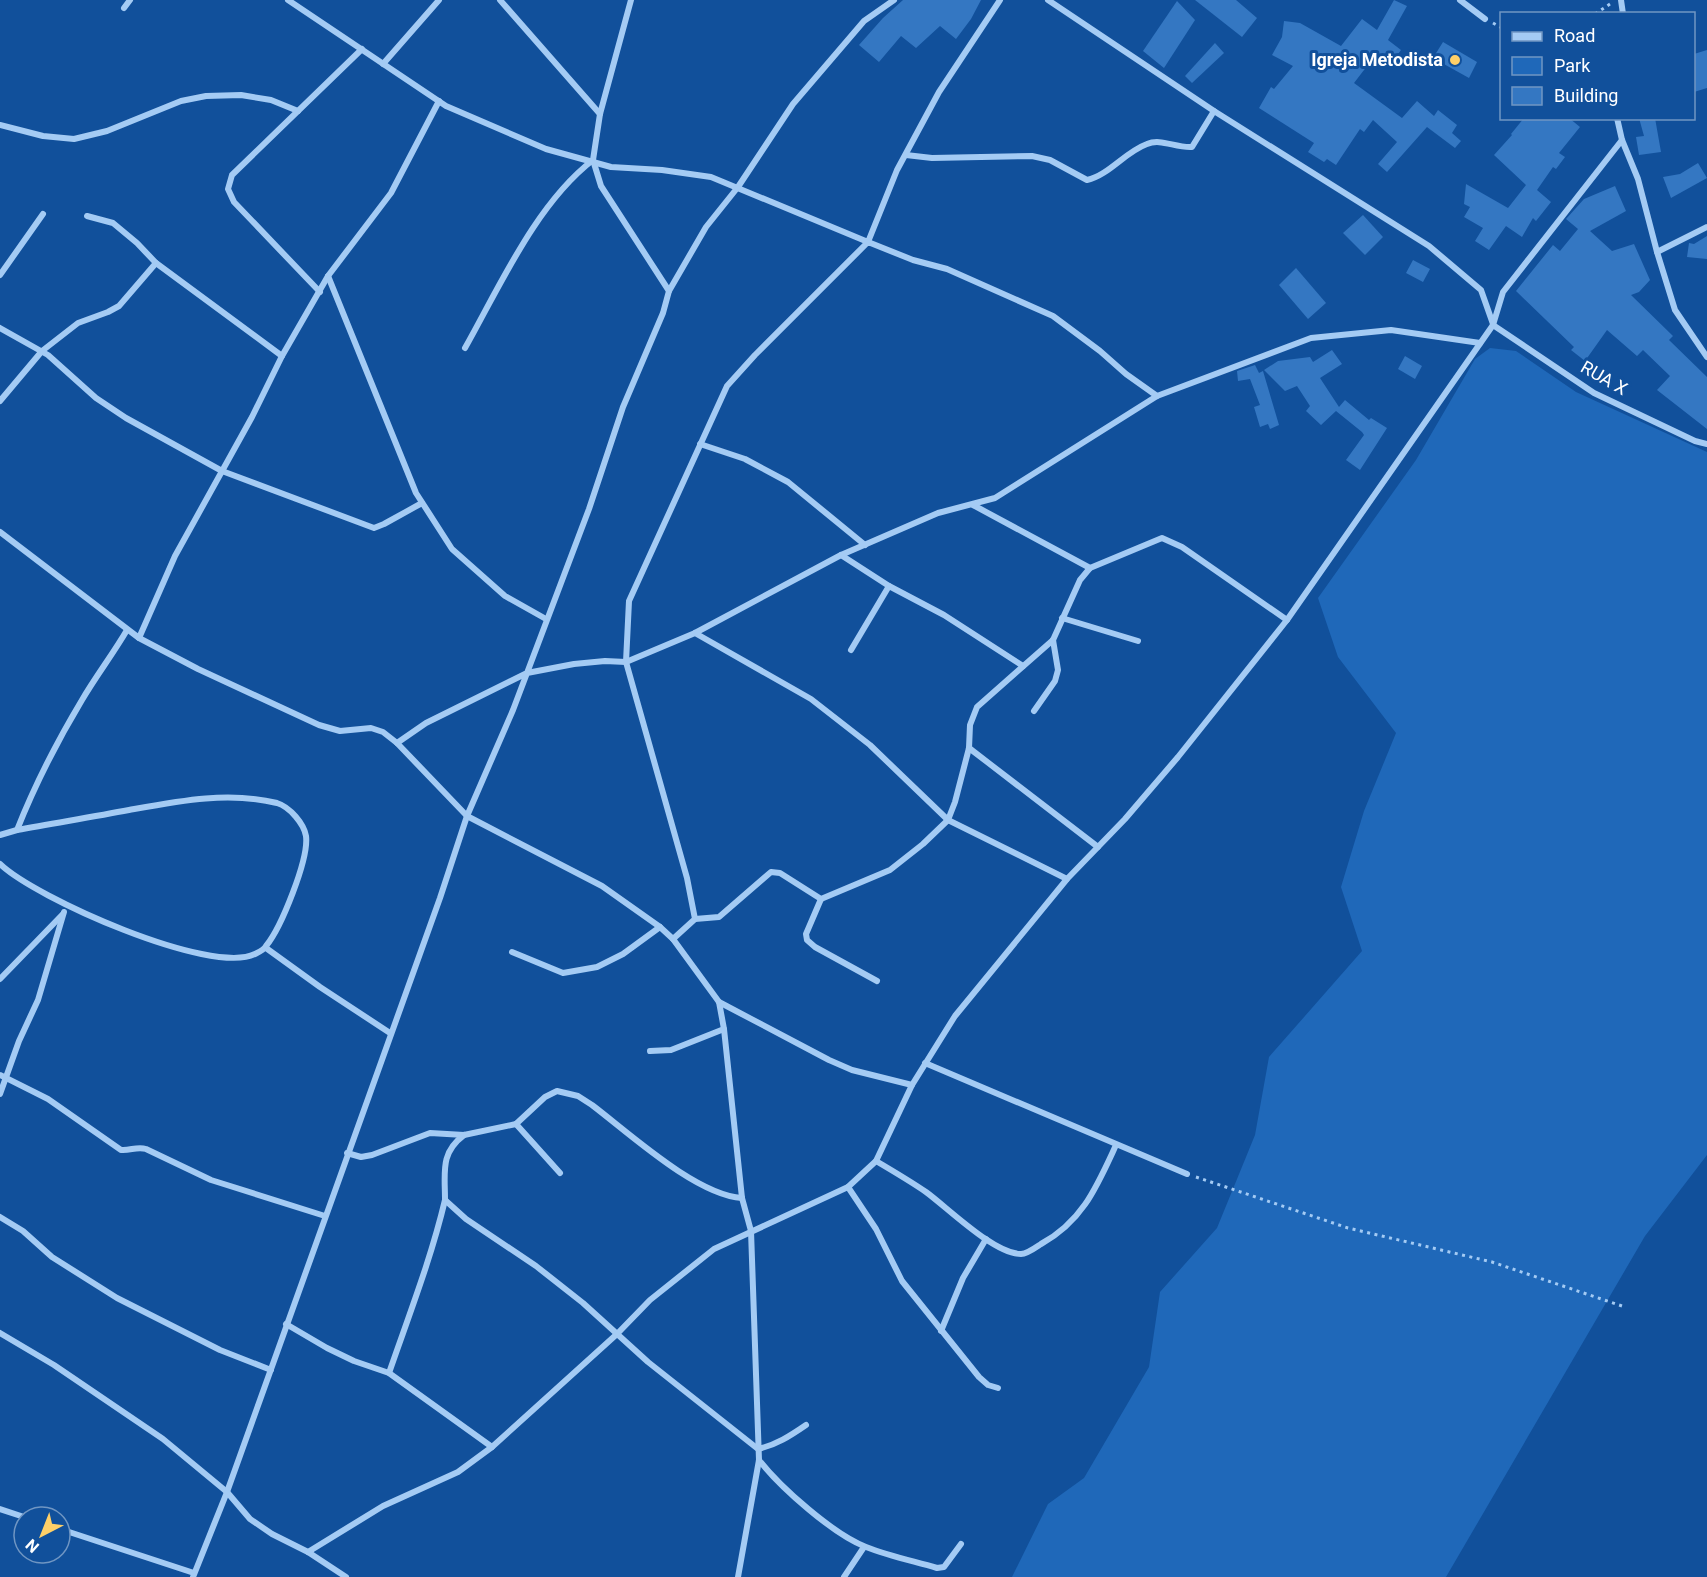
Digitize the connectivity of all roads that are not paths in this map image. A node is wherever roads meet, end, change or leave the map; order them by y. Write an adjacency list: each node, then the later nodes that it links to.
1 (130, 0): 10 (street)
2 (288, 0): 12 (street)
3 (439, 0): 13 (street)
4 (500, 0): 17 (street)
5 (631, 0): 17 (street)
6 (894, 0): 23 (street)
7 (1000, 0): 21 (street)
8 (1048, 0): 16 (street)
9 (1460, 0): 11 (street)
10 (124, 8)
11 (1485, 19)
12 (362, 49): 13 (street); 15 (street)
13 (383, 64): 14 (street)
14 (439, 101): 22 (street); 31 (street)
15 (298, 111): 19 (street); 33 (street)
16 (1214, 111): 21 (street); 34 (street)
17 (600, 114): 22 (street)
18 (1617, 120): 20 (street)
19 (0, 125)
20 (1622, 140): 28 (street); 34 (street)
21 (906, 155): 27 (street)
22 (593, 160): 23 (street); 32 (street); 37 (street)
23 (738, 187): 27 (street); 32 (street)
24 (43, 214): 30 (street)
25 (87, 216): 29 (street)
26 (1707, 227): 28 (street)
27 (868, 242): 41 (street); 43 (street)
28 (1657, 252): 40 (street)
29 (156, 263): 38 (street); 39 (street)
30 (0, 275)
31 (328, 276): 33 (street); 46 (street)
32 (669, 291): 54 (street)
33 (320, 292): 39 (street)
34 (1493, 325): 36 (street); 44 (street, RUA X)
35 (0, 328): 38 (street)
36 (1480, 343): 41 (street); 55 (street)
37 (465, 348)
38 (42, 351): 42 (street); 45 (street)
39 (282, 356): 45 (street)
40 (1707, 357)
41 (1157, 396): 47 (street)
42 (0, 401)
43 (700, 444): 49 (street); 62 (street)
44 (1707, 444)
45 (222, 471): 46 (street); 58 (street)
46 (422, 503): 54 (street)
47 (973, 505): 49 (street); 51 (street)
48 (0, 532): 56 (street)
49 (865, 545): 50 (street)
50 (842, 555): 52 (street); 57 (street)
51 (1090, 568): 53 (street); 55 (street)
52 (889, 586): 61 (street); 63 (street)
53 (1062, 618): 59 (street); 60 (street)
54 (546, 620): 64 (street)
55 (1287, 620): 72 (street)
56 (127, 630): 58 (street); 70 (street)
57 (695, 633): 62 (street); 69 (street)
58 (139, 638): 66 (street)
59 (1053, 640): 63 (street); 65 (street)
60 (1138, 640)
61 (851, 650)
62 (626, 662): 64 (street); 78 (street)
63 (1023, 666): 67 (street)
64 (527, 673): 66 (street); 68 (street)
65 (1034, 711)
66 (398, 743): 68 (street)
67 (969, 748): 69 (street); 72 (street)
68 (467, 816): 79 (street); 87 (street)
69 (948, 820): 74 (street); 75 (street)
70 (17, 830): 71 (street); 81 (street)
71 (0, 835)
72 (1098, 847): 74 (street)
73 (0, 864): 76 (street)
74 (1067, 879): 89 (street)
75 (821, 899): 78 (street); 84 (street)
76 (69, 907): 77 (street); 81 (street)
77 (64, 912): 83 (street); 90 (street)
78 (695, 919): 80 (street)
79 (660, 927): 80 (street); 82 (street)
80 (673, 939): 85 (street)
81 (266, 948): 87 (street)
82 (512, 952)
83 (0, 979)
84 (877, 981)
85 (719, 1002): 86 (street); 91 (street)
86 (724, 1029): 88 (street); 101 (street)
87 (390, 1033): 96 (street)
88 (650, 1051)
89 (925, 1063): 91 (street); 95 (street)
90 (3, 1077): 92 (street); 103 (street)
91 (912, 1085): 97 (street)
92 (0, 1094)
93 (516, 1124): 94 (street); 98 (street); 101 (street)
94 (464, 1135): 96 (street); 102 (street)
95 (1116, 1145): 99 (street); 106 (street)
96 (347, 1153): 103 (street)
97 (876, 1161): 100 (street); 106 (street)
98 (560, 1173)
99 (1187, 1174)
100 (848, 1187): 105 (street); 108 (street)
101 (742, 1198): 105 (street)
102 (445, 1200): 110 (street); 112 (street)
103 (325, 1216): 107 (street)
104 (0, 1217): 111 (street)
105 (751, 1231): 110 (street); 116 (street)
106 (986, 1239): 108 (street)
107 (286, 1324): 111 (street); 112 (street)
108 (941, 1330): 113 (street)
109 (0, 1333): 118 (street)
110 (617, 1334): 115 (street); 116 (street)
111 (271, 1370): 118 (street)
112 (389, 1372): 115 (street)
113 (998, 1388)
114 (806, 1425): 116 (street)
115 (492, 1447): 122 (street)
116 (758, 1449): 117 (street)
117 (759, 1460): 121 (street); 125 (street)
118 (227, 1492): 122 (street); 123 (street)
119 (72, 1533): 123 (street)
120 (961, 1544): 121 (street)
121 (864, 1547): 126 (street)
122 (308, 1552): 124 (street)
123 (193, 1575)
124 (346, 1577)
125 (738, 1577)
126 (844, 1577)

